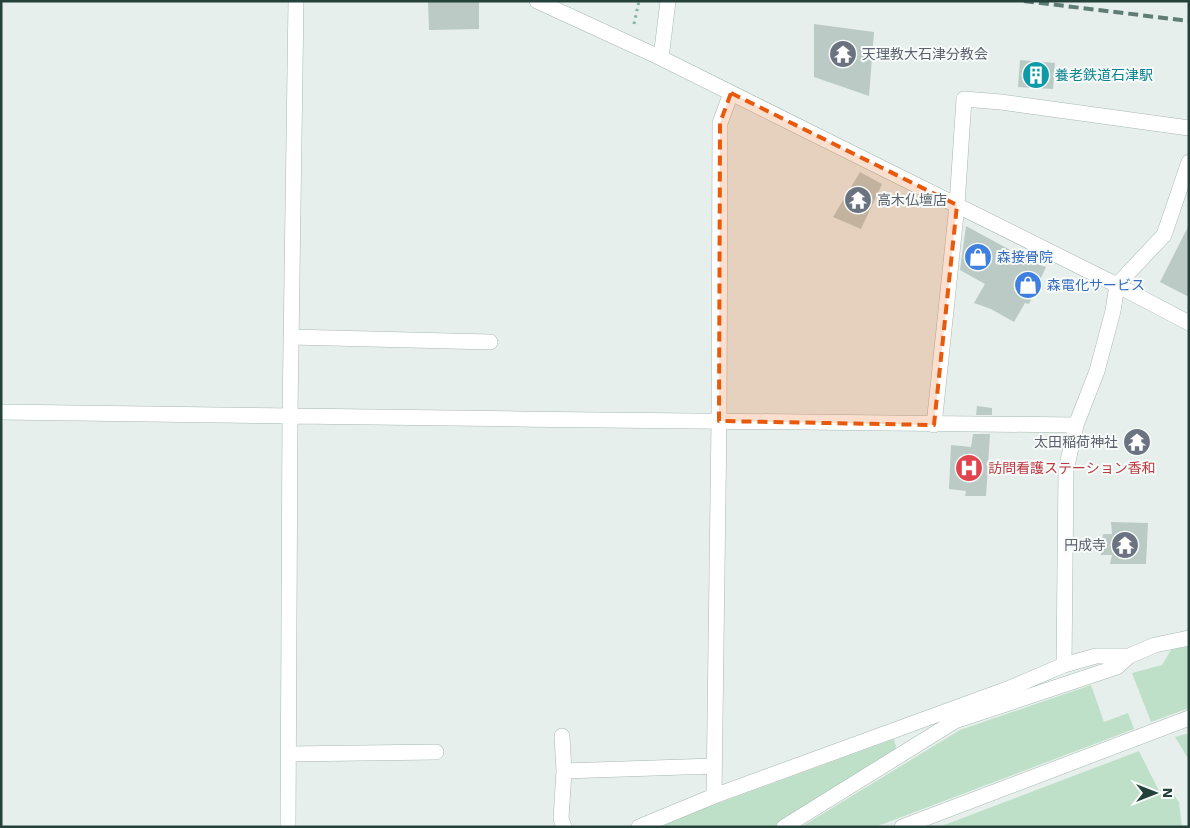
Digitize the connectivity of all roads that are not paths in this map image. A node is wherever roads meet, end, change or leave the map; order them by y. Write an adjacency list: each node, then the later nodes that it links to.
1 (296, 1): 11 (street)
2 (537, 1): 4 (street)
3 (668, 1): 4 (street)
4 (661, 58): 5 (street)
5 (731, 93): 8 (street); 15 (street)
6 (1189, 128): 8 (street)
7 (1189, 162): 9 (street)
8 (957, 205): 9 (street); 16 (street)
9 (1118, 285): 10 (street); 17 (street)
10 (1189, 323)
11 (291, 337): 12 (street); 14 (street)
12 (490, 342)
13 (1, 412): 14 (street)
14 (290, 415): 15 (street); 24 (street)
15 (719, 422): 16 (street); 25 (street)
16 (934, 424): 17 (street)
17 (1076, 425): 20 (street)
18 (1189, 638): 19 (street)
19 (1129, 656): 20 (street); 31 (street)
20 (1064, 665): 27 (street)
21 (1189, 718): 32 (street)
22 (562, 736): 26 (street)
23 (436, 752): 24 (street)
24 (288, 754): 28 (street)
25 (714, 766): 26 (street); 27 (street)
26 (564, 771): 29 (street)
27 (714, 796): 30 (street)
28 (288, 827)
29 (564, 827)
30 (639, 827)
31 (784, 827)
32 (902, 827)

